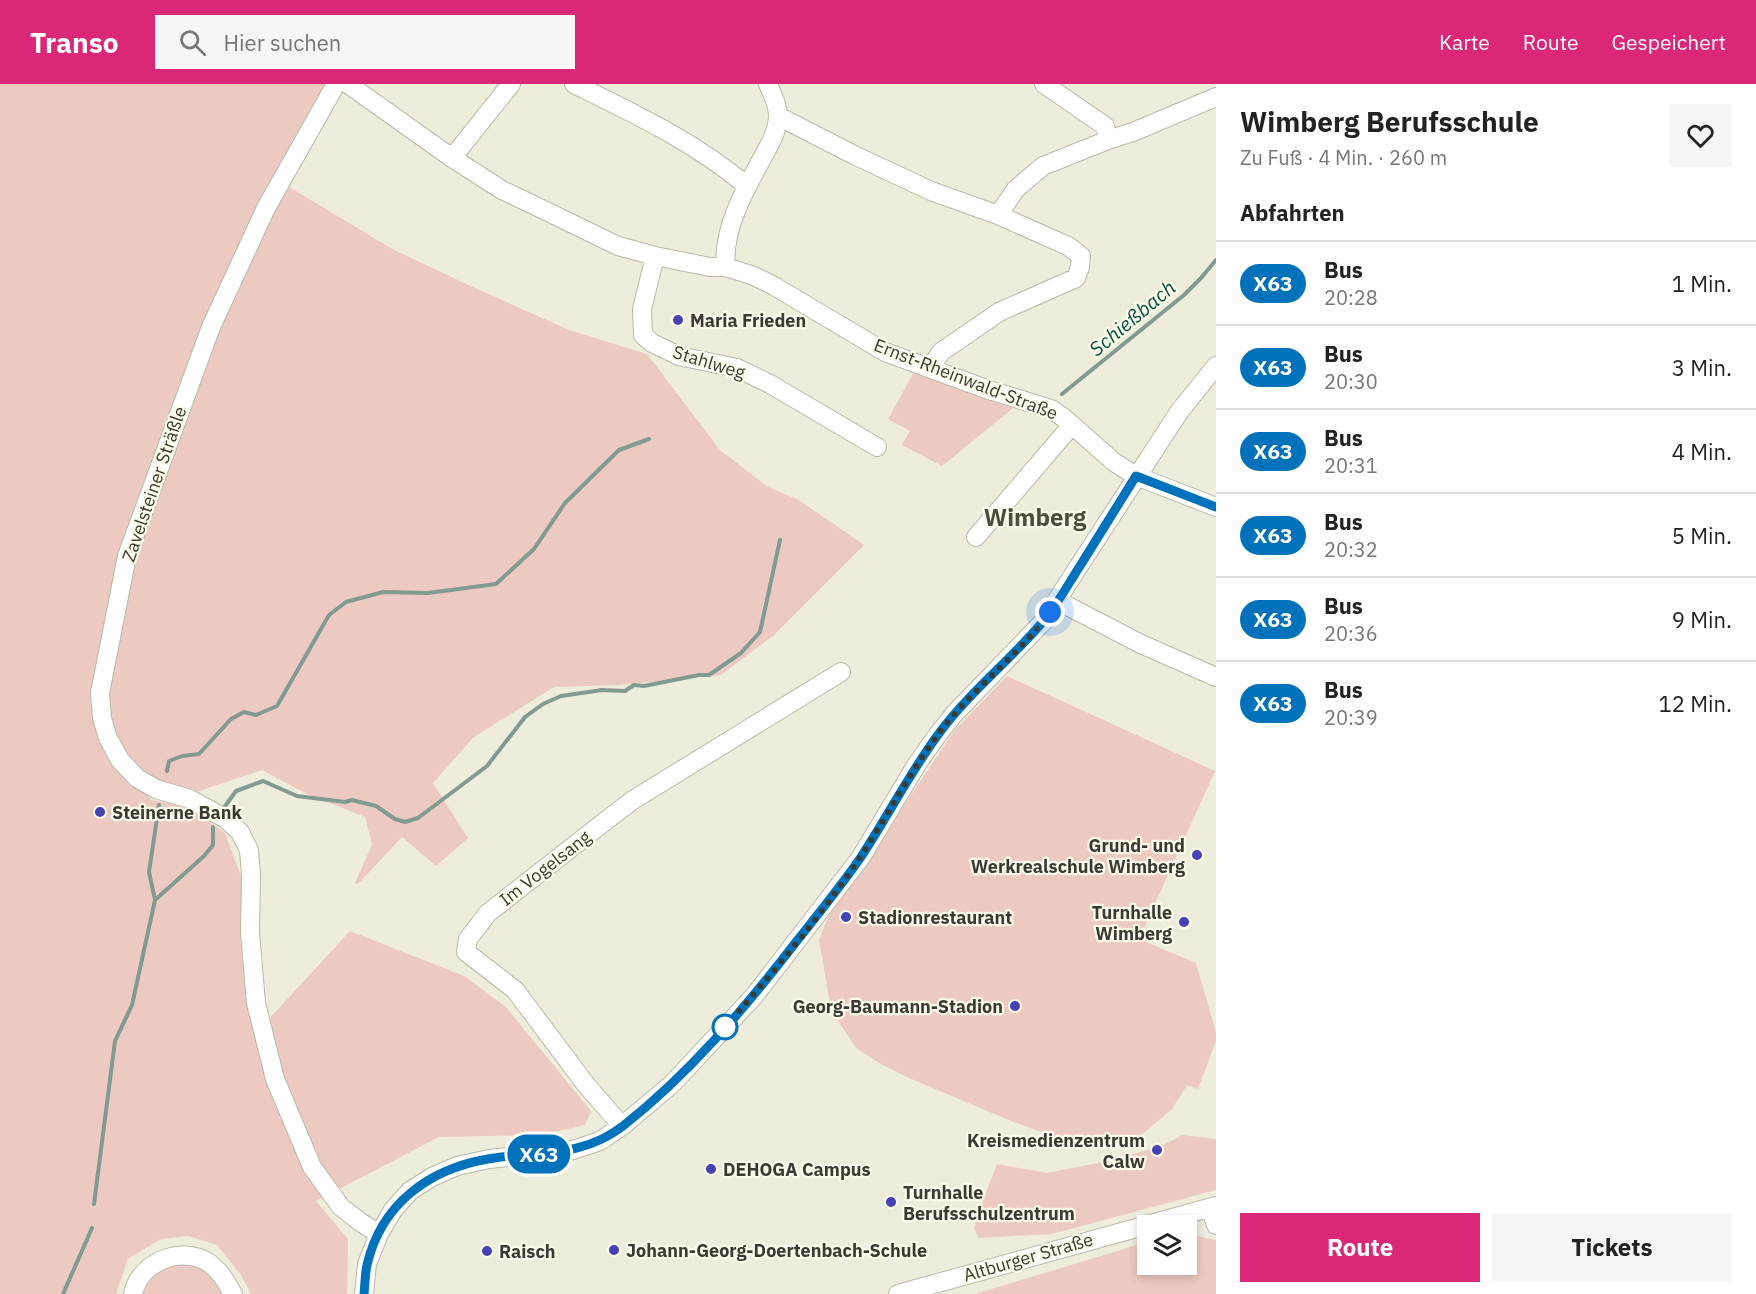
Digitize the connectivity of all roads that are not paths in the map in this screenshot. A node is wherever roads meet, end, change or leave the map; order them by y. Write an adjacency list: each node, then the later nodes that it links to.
1 (336, 84): 27 (street, Zavelsteiner Sträßle)
2 (348, 84): 10 (street, Ernst-Rheinwald-Straße)
3 (511, 84): 10 (street)
4 (574, 84): 11 (street)
5 (768, 84): 8 (street)
6 (1044, 84): 9 (street)
7 (1216, 97): 9 (street)
8 (778, 116): 11 (street); 12 (street)
9 (1108, 140): 12 (street)
10 (452, 158): 13 (street, Ernst-Rheinwald-Straße)
11 (747, 186): 14 (street)
12 (998, 215): 16 (street)
13 (655, 256): 14 (street, Ernst-Rheinwald-Straße); 18 (street, Stahlweg)
14 (726, 267): 16 (street, Ernst-Rheinwald-Straße)
15 (1216, 366): 19 (street)
16 (930, 368): 17 (street, Ernst-Rheinwald-Straße)
17 (1072, 424): 19 (street, Ernst-Rheinwald-Straße); 21 (street, Ernst-Rheinwald-Straße)
18 (877, 447)
19 (1136, 476): 20 (street, Ernst-Rheinwald-Straße); 22 (street)
20 (1216, 507)
21 (976, 537)
22 (1058, 601): 24 (street); 25 (street)
23 (841, 672): 25 (street, Im Vogelsang)
24 (1216, 677)
25 (622, 1126): 27 (street)
26 (1214, 1213): 31 (street, Altburger Straße)
27 (379, 1234): 30 (street)
28 (133, 1294): 29 (street)
29 (233, 1294)
30 (364, 1294)
31 (898, 1294)

